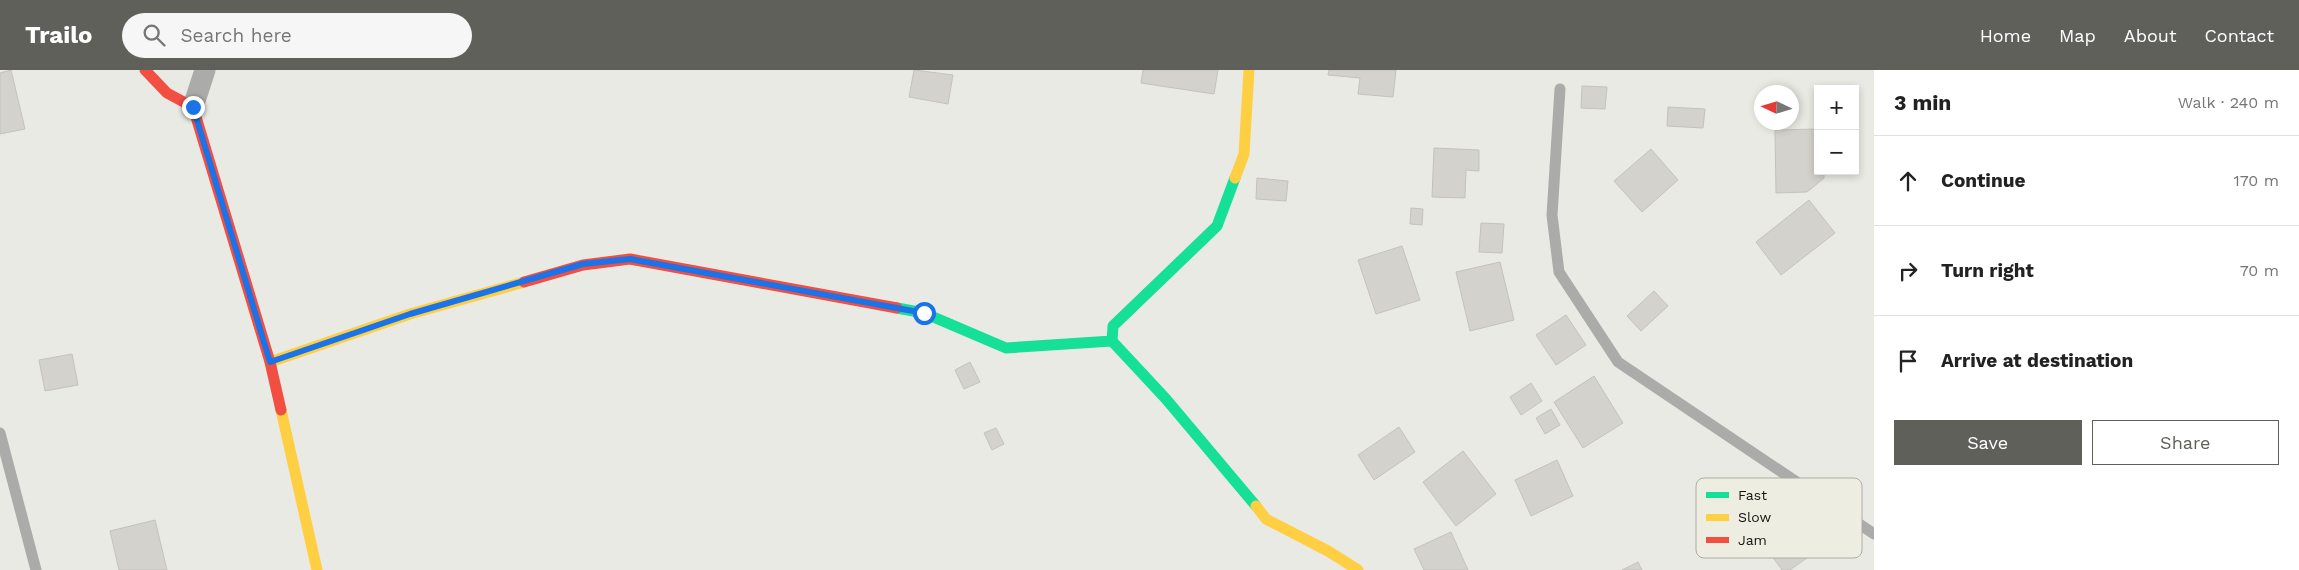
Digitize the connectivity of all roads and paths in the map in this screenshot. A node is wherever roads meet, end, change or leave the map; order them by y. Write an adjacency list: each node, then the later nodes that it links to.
1 (146, 70): 5 (street)
2 (205, 70): 5 (street)
3 (1249, 70): 6 (street)
4 (1560, 89): 9 (lane)
5 (193, 107): 7 (street)
6 (1112, 341): 7 (street); 14 (street)
7 (270, 362): 13 (street)
8 (0, 433): 12 (lane)
9 (1791, 478)
10 (1862, 526): 11 (lane)
11 (1874, 534)
12 (36, 570)
13 (317, 570)
14 (1358, 570)

